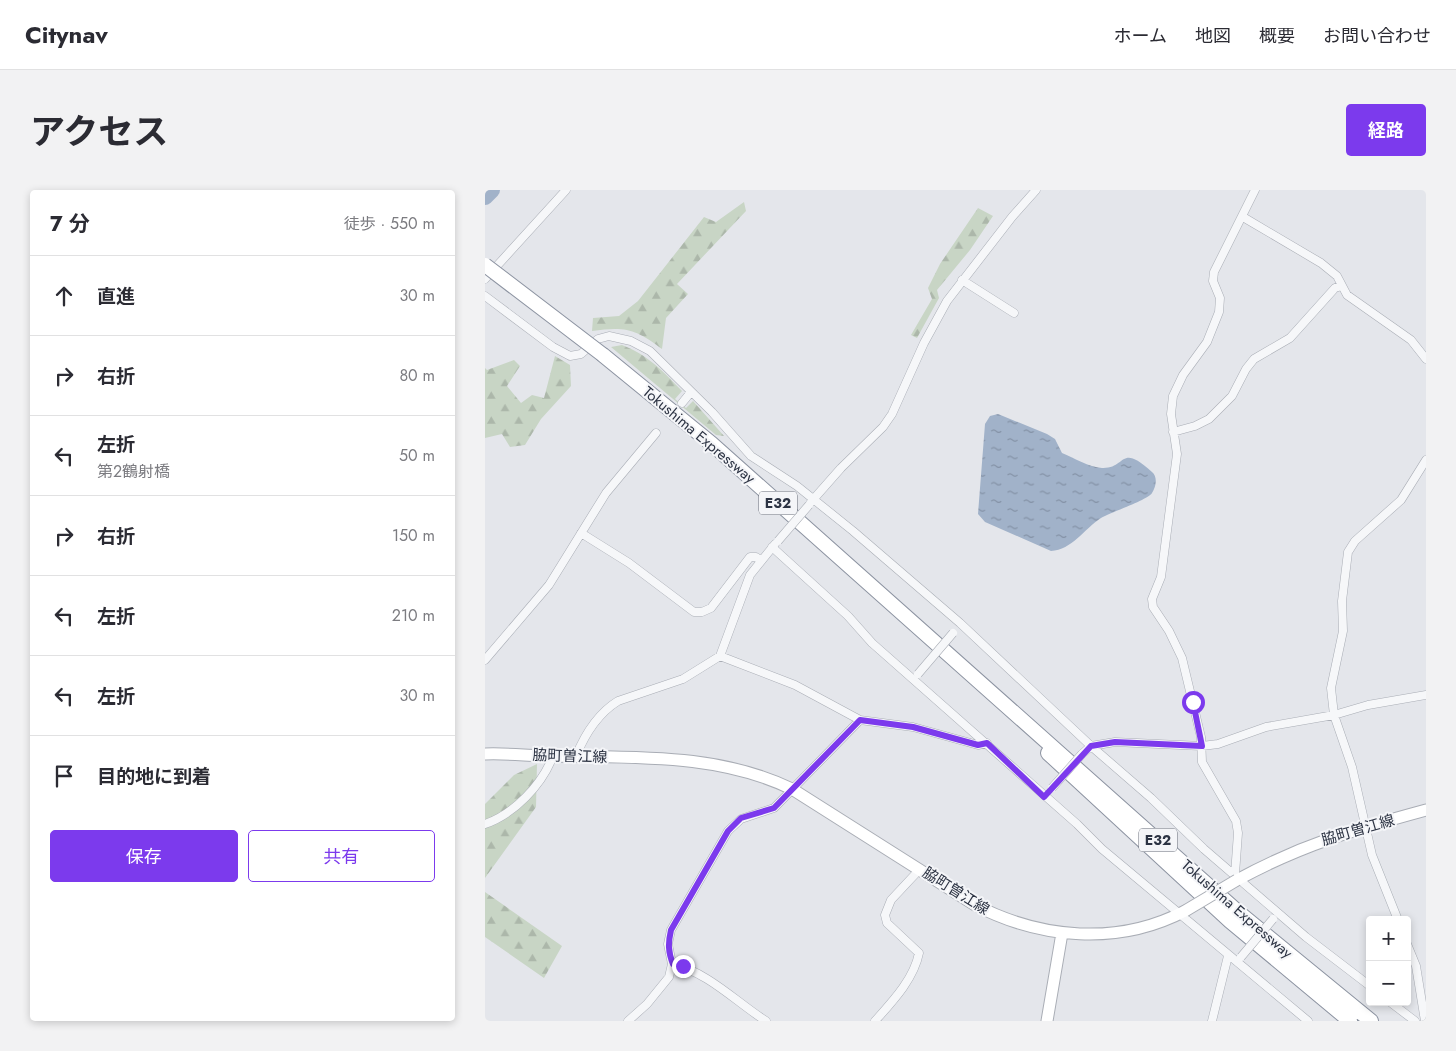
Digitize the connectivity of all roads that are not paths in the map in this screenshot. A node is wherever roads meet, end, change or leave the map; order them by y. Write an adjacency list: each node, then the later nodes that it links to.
1 (565, 190): 6 (street)
2 (1036, 190): 7 (street)
3 (1255, 190): 4 (street)
4 (1243, 217): 8 (street); 14 (street)
5 (485, 265): 23 (highway, Tokushima Expressway / E32, bridge)
6 (485, 279)
7 (962, 280): 10 (street); 17 (street)
8 (1341, 286): 11 (street); 14 (street)
9 (485, 296): 12 (street)
10 (1014, 313)
11 (1426, 359)
12 (691, 392): 13 (street); 17 (street)
13 (682, 403)
14 (1173, 432): 31 (street)
15 (656, 433): 18 (street)
16 (1426, 460): 27 (street)
17 (811, 502): 19 (street, bridge); 21 (street)
18 (581, 533): 20 (street); 24 (street)
19 (772, 547): 20 (street); 25 (street)
20 (760, 560): 22 (street)
21 (960, 623): 25 (street, bridge); 30 (street)
22 (720, 656): 28 (street); 34 (street)
23 (948, 656): 58 (highway, Tokushima Expressway / E32); 59 (highway, Tokushima Expressway / E32)
24 (485, 660)
25 (916, 676): 29 (street)
26 (1426, 695): 27 (street)
27 (1334, 715): 31 (street); 39 (street)
28 (860, 720): 29 (street); 35 (street)
29 (987, 743): 36 (street)
30 (1091, 746): 31 (street); 36 (street, bridge); 41 (street)
31 (1202, 746): 41 (street)
32 (485, 754): 33 (main road, 脇町曽江線)
33 (553, 756): 34 (main road, 脇町曽江線); 38 (street)
34 (575, 756): 35 (main road, 脇町曽江線)
35 (793, 789): 40 (main road, 脇町曽江線); 49 (street)
36 (1044, 797): 42 (street)
37 (1426, 810): 39 (main road, 脇町曽江線)
38 (485, 824)
39 (1365, 826): 41 (main road, 脇町曽江線); 44 (street)
40 (920, 869): 45 (main road, 脇町曽江線); 54 (street)
41 (1237, 878): 42 (main road, 脇町曽江線, bridge); 43 (street)
42 (1182, 913): 45 (main road, 脇町曽江線); 47 (street)
43 (1275, 916): 48 (street, bridge); 50 (street)
44 (1396, 916)
45 (1062, 933): 55 (main road)
46 (1411, 954): 61 (street)
47 (1228, 956): 48 (street); 56 (street)
48 (1239, 960): 57 (street)
49 (673, 964): 52 (street); 53 (street)
50 (1366, 983)
51 (1395, 1006): 60 (street)
52 (629, 1021)
53 (766, 1021)
54 (875, 1021)
55 (1047, 1021)
56 (1212, 1021)
57 (1308, 1021)
58 (1350, 1021)
59 (1371, 1021)
60 (1415, 1021)
61 (1425, 1021)

